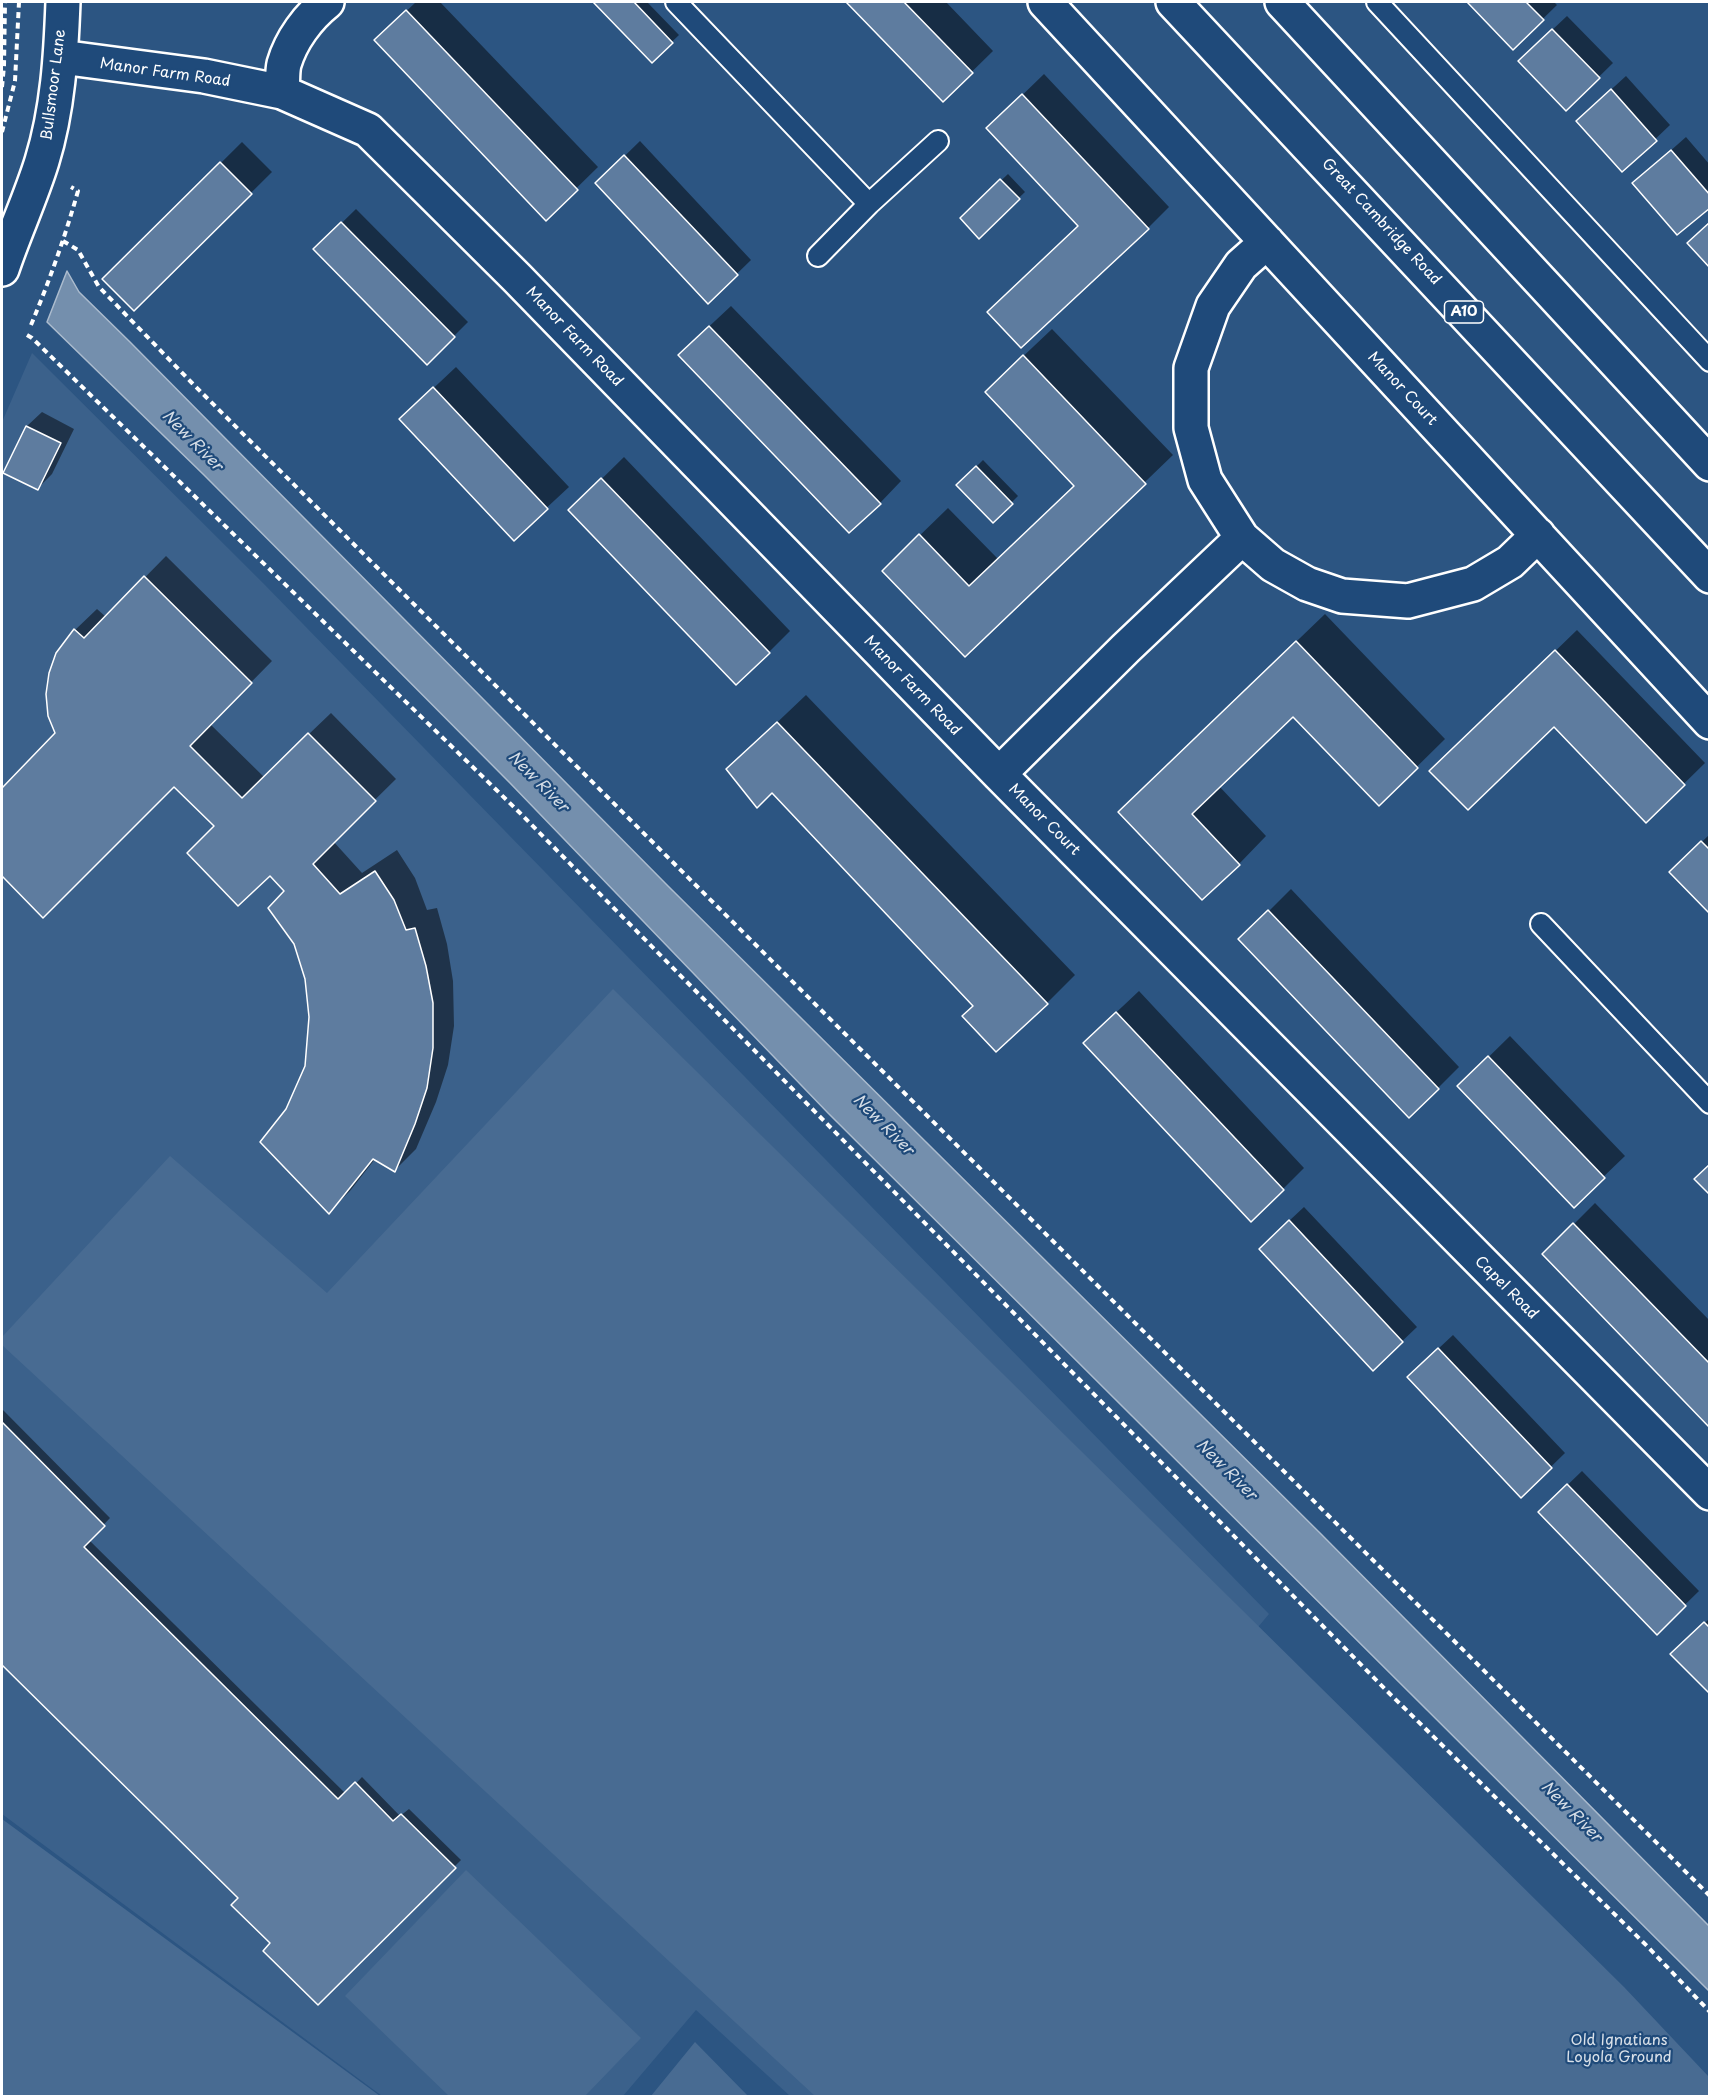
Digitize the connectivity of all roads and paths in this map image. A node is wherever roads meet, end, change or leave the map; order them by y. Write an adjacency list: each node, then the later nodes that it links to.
1 (5, 2): 11 (path)
2 (19, 2): 13 (path)
3 (63, 2): 10 (main road, Bullsmoor Lane)
4 (327, 2): 12 (main road)
5 (676, 2): 16 (lane)
6 (1045, 2): 18 (main road, Manor Court)
7 (1173, 2): 27 (main road, Great Cambridge Road / A10)
8 (1282, 2): 24 (main road)
9 (1377, 2): 23 (lane)
10 (60, 57): 12 (main road, Manor Farm Road); 20 (main road, Bullsmoor Lane)
11 (2, 87)
12 (282, 92): 29 (main road, Manor Farm Road)
13 (2, 132)
14 (938, 141): 16 (lane)
15 (68, 185): 17 (path)
16 (869, 204): 19 (lane)
17 (63, 241): 21 (path); 34 (path)
18 (1267, 242): 25 (main road, Manor Court); 26 (main road)
19 (818, 256)
20 (2, 269)
21 (31, 325)
22 (27, 335): 35 (path)
23 (1710, 361)
24 (1710, 465)
25 (1538, 536): 26 (main road); 28 (main road, Manor Court)
26 (1242, 538): 29 (main road, Manor Court)
27 (1710, 576)
28 (1710, 722)
29 (999, 774): 31 (main road, Manor Court)
30 (1541, 924): 32 (lane)
31 (1302, 1083): 33 (main road, Capel Road)
32 (1710, 1103)
33 (1709, 1492)
34 (1710, 1896)
35 (1710, 2012)

